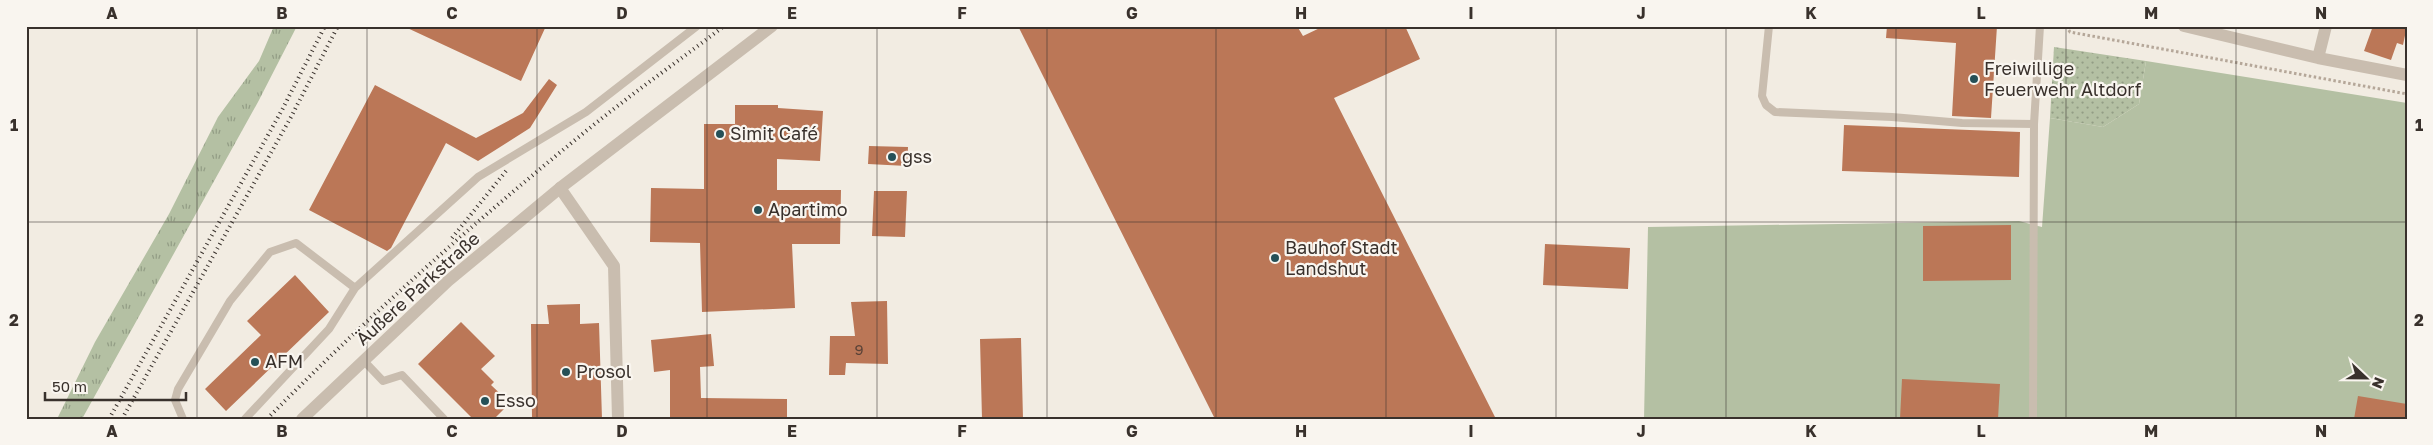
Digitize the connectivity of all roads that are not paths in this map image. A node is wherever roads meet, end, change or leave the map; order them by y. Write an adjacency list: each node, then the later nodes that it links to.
1 (697, 26): 11 (lane)
2 (772, 26): 10 (street, Äußere Parkstraße)
3 (1769, 26): 9 (lane)
4 (2040, 26): 9 (lane)
5 (2184, 26): 7 (street)
6 (2326, 26): 7 (street)
7 (2318, 58): 8 (street)
8 (2407, 75)
9 (2034, 124): 18 (lane)
10 (560, 188): 12 (street, Äußere Parkstraße); 17 (street)
11 (355, 288): 13 (lane); 14 (lane)
12 (364, 361): 15 (street, Äußere Parkstraße); 16 (lane)
13 (183, 419)
14 (245, 419)
15 (302, 419)
16 (444, 419)
17 (618, 419)
18 (2033, 419)

